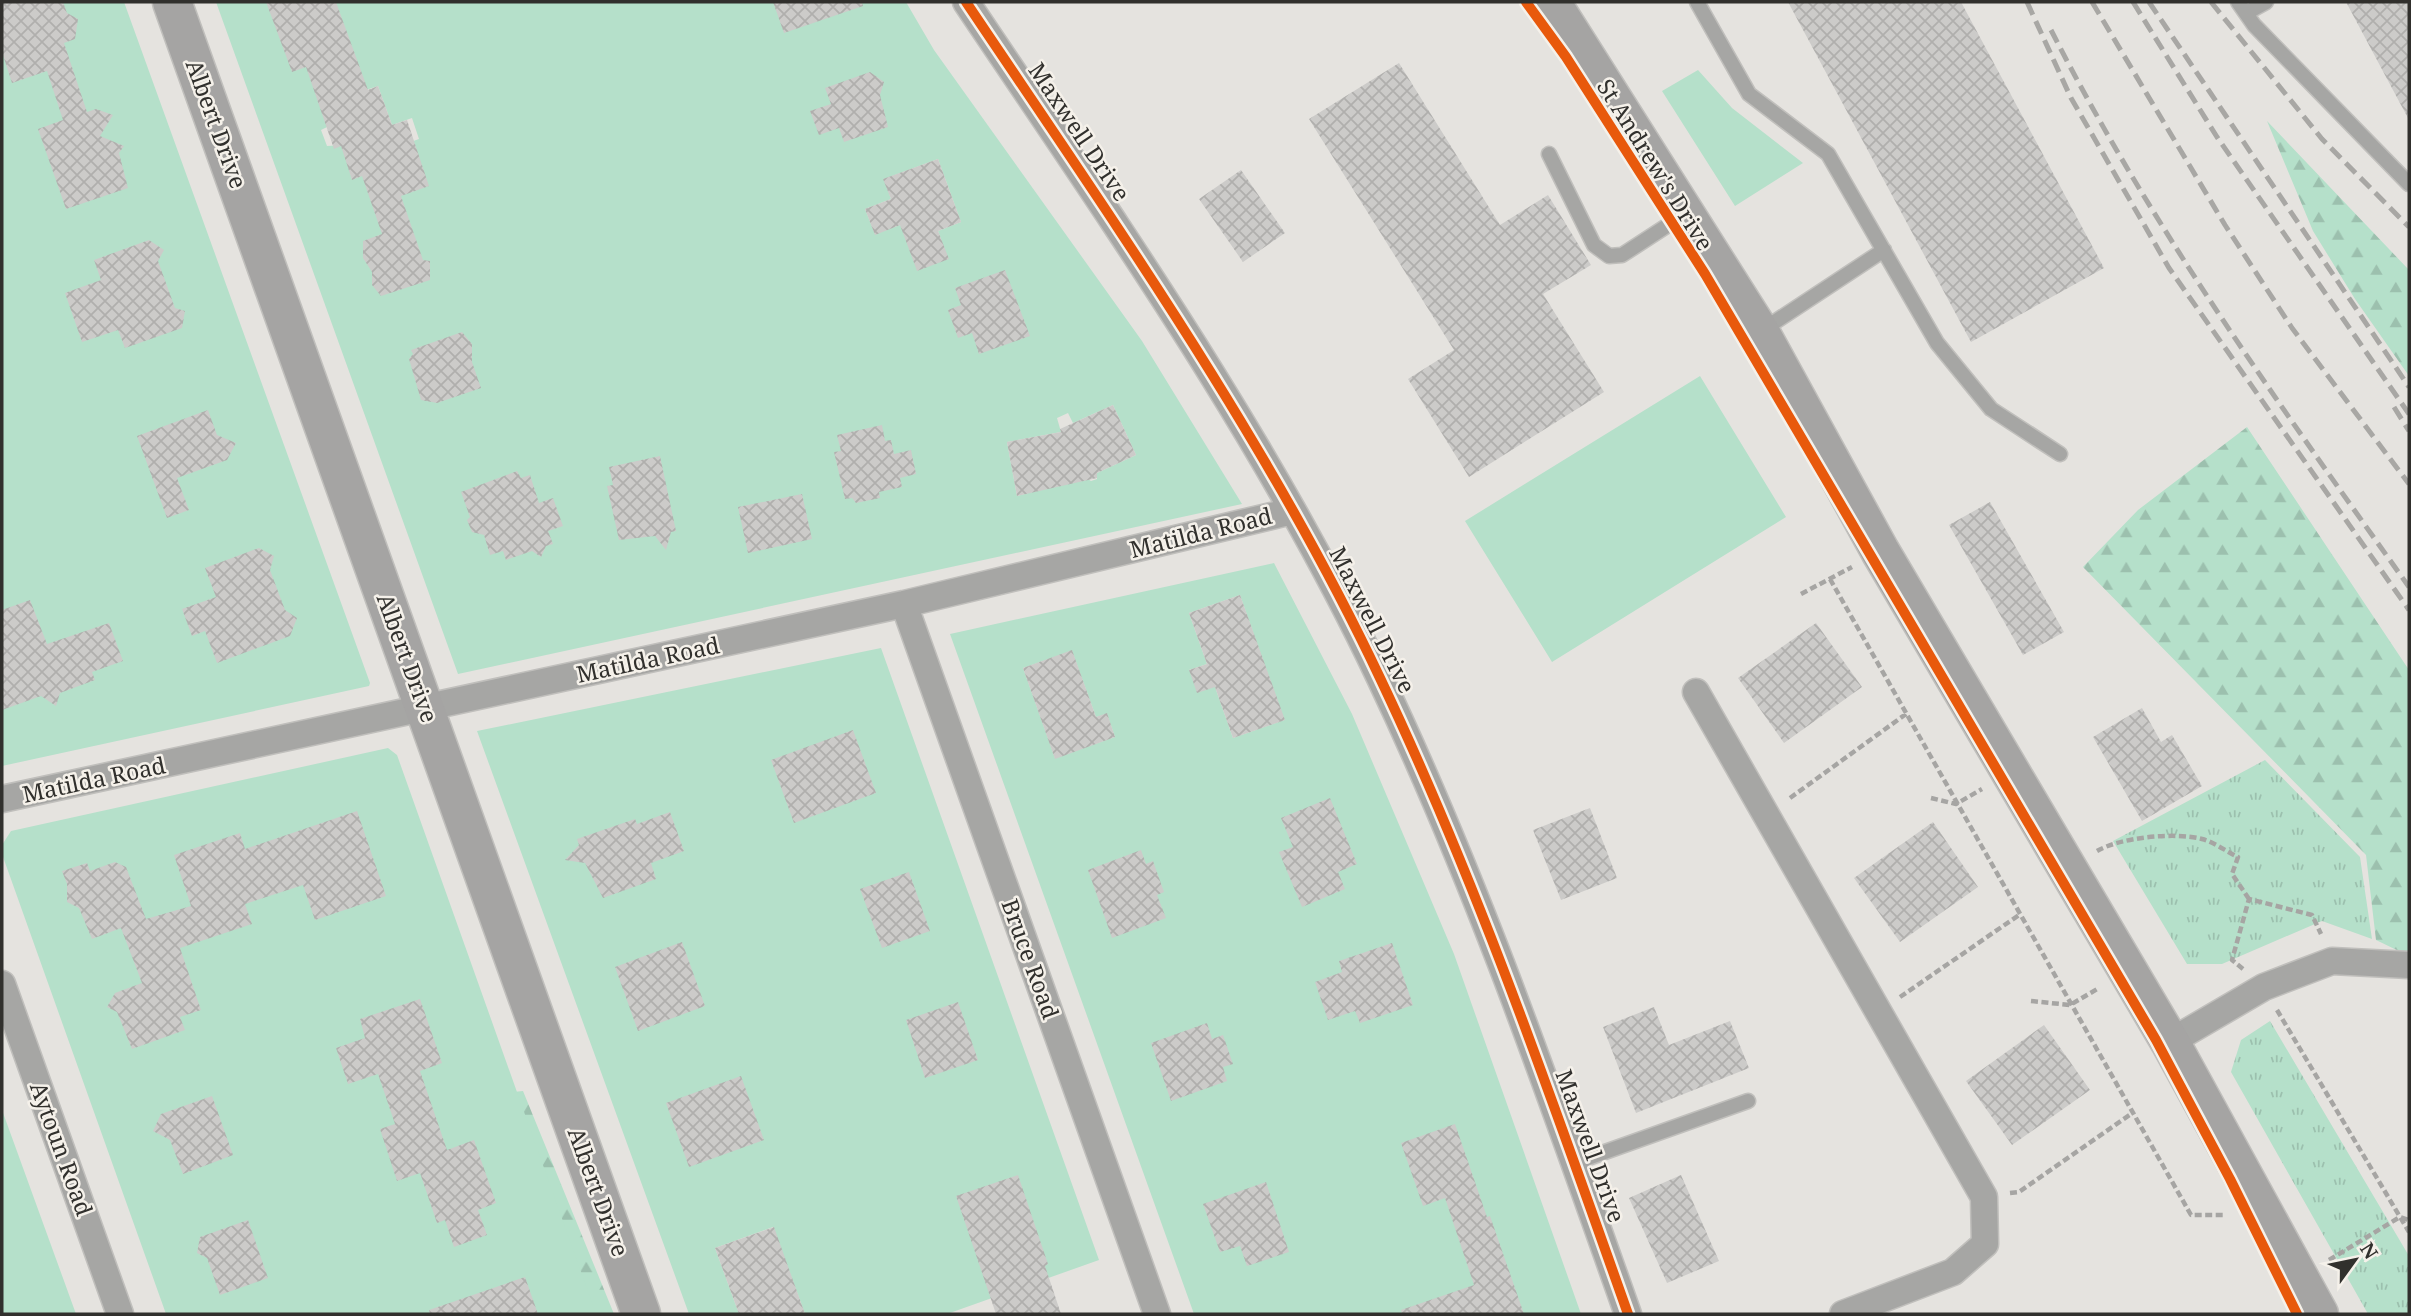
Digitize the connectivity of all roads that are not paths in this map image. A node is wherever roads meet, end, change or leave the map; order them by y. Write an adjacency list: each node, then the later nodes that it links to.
1 (172, 2): 16 (street, Albert Drive)
2 (966, 2): 13 (street, Maxwell Drive)
3 (1551, 2): 9 (street, St Andrew's Drive)
4 (1697, 2): 10 (lane)
5 (2266, 2): 6 (lane)
6 (2242, 7): 8 (lane)
7 (1549, 154): 9 (lane)
8 (2409, 184)
9 (1686, 213): 11 (street, St Andrew's Drive)
10 (1884, 250): 11 (lane); 12 (lane)
11 (1760, 332): 20 (street, St Andrew's Drive)
12 (2060, 454)
13 (1292, 511): 14 (street, Matilda Road); 22 (street, Maxwell Drive)
14 (904, 604): 16 (street, Matilda Road); 25 (street, Bruce Road)
15 (1696, 692): 27 (street)
16 (426, 708): 17 (street, Matilda Road); 24 (street, Albert Drive)
17 (2, 799)
18 (2409, 965): 20 (street)
19 (2, 984): 23 (street, Aytoun Road)
20 (2170, 1042): 28 (street, St Andrew's Drive)
21 (1748, 1101): 22 (lane)
22 (1574, 1163): 26 (street, Maxwell Drive)
23 (120, 1314)
24 (641, 1314)
25 (1157, 1314)
26 (1628, 1314)
27 (1844, 1314)
28 (2319, 1314)

